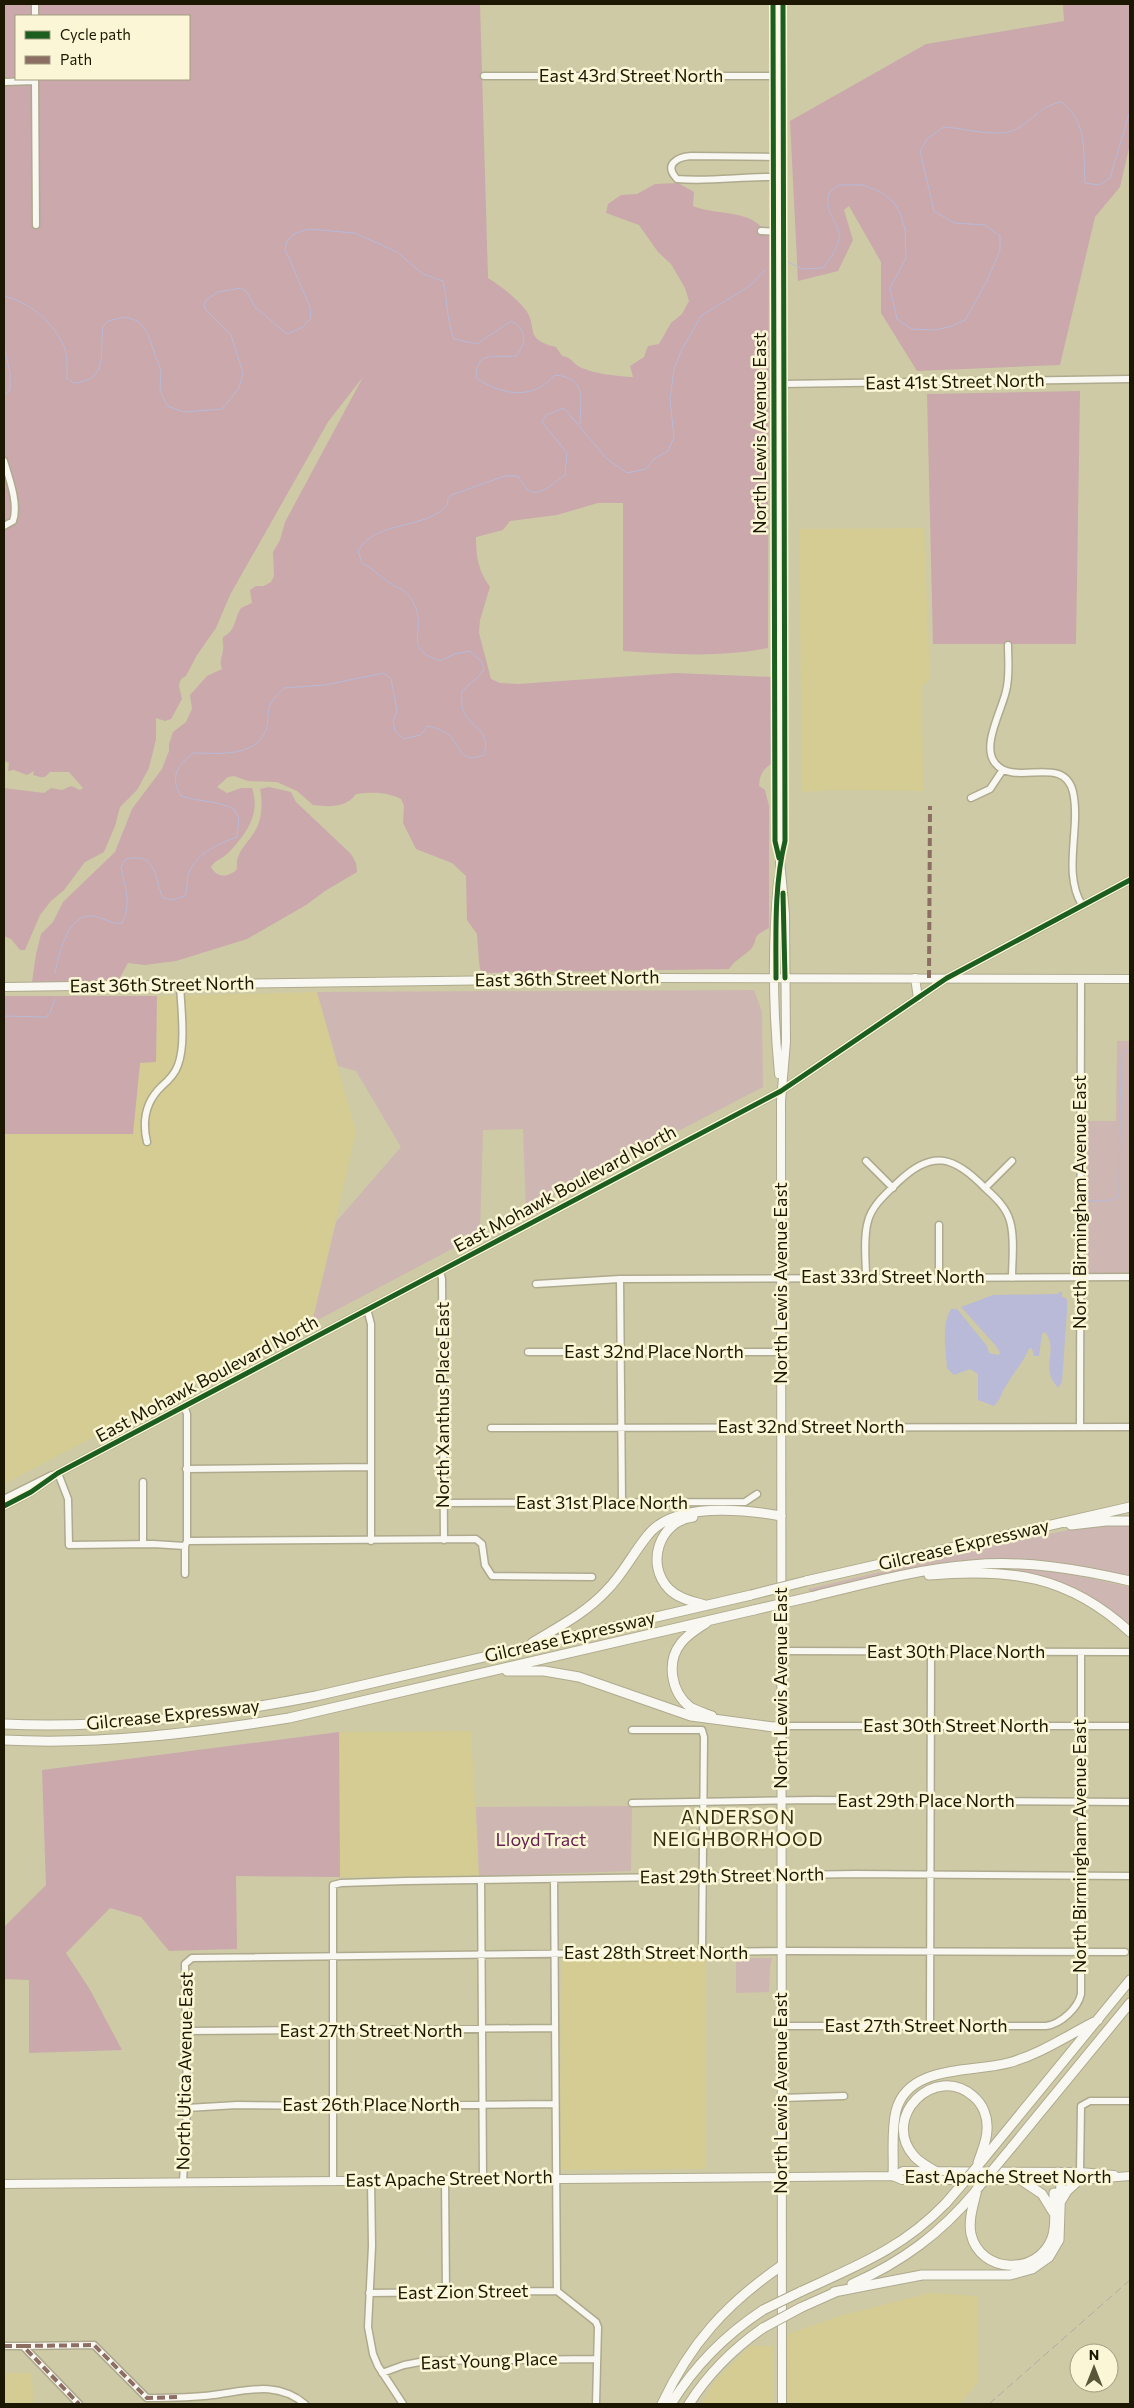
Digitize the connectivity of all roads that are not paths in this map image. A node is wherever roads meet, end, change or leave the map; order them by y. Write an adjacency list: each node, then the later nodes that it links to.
1 (778, 4): 3 (main road, North Lewis Avenue East)
2 (484, 76): 3 (street, East 43rd Street North)
3 (779, 76): 6 (main road, North Lewis Avenue East)
4 (35, 80): 5 (street); 8 (street)
5 (4, 82)
6 (778, 157): 7 (main road, North Lewis Avenue East); 7 (street)
7 (778, 177): 10 (main road, North Lewis Avenue East)
8 (36, 226)
9 (761, 232): 10 (street)
10 (779, 232): 12 (main road, North Lewis Avenue East)
11 (1130, 379): 12 (street, East 41st Street North)
12 (780, 384): 18 (main road, North Lewis Avenue East)
13 (4, 461): 14 (street)
14 (4, 526)
15 (1008, 645): 16 (street)
16 (1002, 770): 17 (street); 20 (street)
17 (971, 798)
18 (780, 861): 21 (main road, North Lewis Avenue East); 22 (main road, North Lewis Avenue East)
19 (1130, 880): 20 (street, East Mohawk Boulevard North)
20 (1082, 905): 24 (street, East Mohawk Boulevard North)
21 (776, 978): 22 (main road, East 36th Street North); 27 (main road, East 36th Street North); 30 (main road, North Lewis Avenue East)
22 (785, 978): 23 (main road, East 36th Street North); 30 (main road, North Lewis Avenue East)
23 (915, 978): 24 (main road, East 36th Street North); 29 (main road)
24 (946, 978): 25 (main road, East 36th Street North); 29 (street, East Mohawk Boulevard North)
25 (1081, 979): 26 (main road, East 36th Street North); 39 (street, North Birmingham Avenue East)
26 (1130, 979)
27 (180, 984): 28 (main road, East 36th Street North); 31 (street)
28 (4, 987)
29 (918, 998): 30 (street, East Mohawk Boulevard North)
30 (781, 1091): 37 (street, East Mohawk Boulevard North); 44 (main road, North Lewis Avenue East)
31 (148, 1142)
32 (866, 1161): 34 (street)
33 (1012, 1161): 35 (street)
34 (893, 1188): 35 (street); 41 (street)
35 (986, 1188): 42 (street)
36 (938, 1225): 38 (street)
37 (440, 1271): 46 (street, East Mohawk Boulevard North); 63 (street, North Xanthus Place East)
38 (939, 1277): 41 (street, East 33rd Street North); 42 (street, East 33rd Street North)
39 (1080, 1277): 40 (street, East 33rd Street North); 42 (street, East 33rd Street North); 53 (street, North Birmingham Avenue East)
40 (1130, 1277)
41 (866, 1278): 44 (street, East 33rd Street North)
42 (1012, 1278)
43 (620, 1279): 44 (street, East 33rd Street North); 45 (street, East 33rd Street North); 49 (street)
44 (781, 1279): 48 (main road, North Lewis Avenue East)
45 (536, 1284)
46 (367, 1310): 50 (street, East Mohawk Boulevard North); 56 (street)
47 (528, 1352): 49 (street, East 32nd Place North)
48 (781, 1352): 49 (street, East 32nd Place North); 52 (main road, North Lewis Avenue East)
49 (621, 1353): 51 (street)
50 (184, 1406): 57 (street); 58 (street, East Mohawk Boulevard North)
51 (621, 1426): 52 (street, East 32nd Street North); 55 (street, East 32nd Street North); 62 (street)
52 (781, 1426): 53 (street, East 32nd Street North); 66 (main road, North Lewis Avenue East)
53 (1080, 1426): 54 (street, East 32nd Street North)
54 (1130, 1427)
55 (491, 1428)
56 (371, 1467): 57 (street); 70 (street)
57 (186, 1469): 72 (street)
58 (58, 1473): 61 (street, East Mohawk Boulevard North); 64 (street, East Mohawk Boulevard North); 71 (street)
59 (143, 1482): 71 (street)
60 (757, 1494): 62 (street, East 31st Place North)
61 (4, 1499)
62 (622, 1502): 63 (street, East 31st Place North)
63 (444, 1503): 69 (street, North Xanthus Place East)
64 (4, 1506)
65 (1130, 1506): 68 (highway, Gilcrease Expressway)
66 (781, 1516): 77 (highway); 80 (highway); 81 (main road, North Lewis Avenue East)
67 (1130, 1522): 68 (highway)
68 (1018, 1532): 77 (highway, Gilcrease Expressway, bridge)
69 (444, 1540): 70 (street); 74 (street)
70 (371, 1541): 72 (street)
71 (143, 1544): 72 (street)
72 (186, 1544): 73 (street)
73 (185, 1574)
74 (592, 1577)
75 (884, 1580): 76 (highway, Gilcrease Expressway); 78 (highway, Gilcrease Expressway, bridge); 79 (highway)
76 (1130, 1581)
77 (708, 1605): 80 (highway, Gilcrease Expressway)
78 (709, 1620): 85 (highway, Gilcrease Expressway); 87 (highway)
79 (1130, 1632)
80 (526, 1647): 86 (highway, Gilcrease Expressway)
81 (781, 1651): 82 (street, East 30th Place North); 87 (main road, North Lewis Avenue East)
82 (931, 1652): 83 (street, East 30th Place North); 88 (street)
83 (1080, 1652): 84 (street, East 30th Place North); 90 (street, North Birmingham Avenue East)
84 (1130, 1652)
85 (491, 1671): 87 (highway); 92 (highway, Gilcrease Expressway)
86 (4, 1724)
87 (782, 1726): 88 (street, East 30th Street North); 93 (main road, North Lewis Avenue East)
88 (931, 1726): 90 (street, East 30th Street North); 94 (street)
89 (1130, 1726): 90 (street, East 30th Street North)
90 (1080, 1727): 96 (street, North Birmingham Avenue East)
91 (632, 1730): 95 (street)
92 (4, 1740)
93 (781, 1801): 94 (street, East 29th Place North); 95 (street, East 29th Place North); 100 (main road, North Lewis Avenue East)
94 (931, 1801): 96 (street, East 29th Place North); 99 (street)
95 (704, 1802): 98 (street, East 29th Place North); 103 (street)
96 (1082, 1802): 97 (street, East 29th Place North); 101 (street, North Birmingham Avenue East)
97 (1130, 1802)
98 (632, 1803)
99 (931, 1875): 100 (street, East 29th Street North); 101 (street, East 29th Street North); 108 (street)
100 (781, 1876): 103 (street, East 29th Street North); 106 (main road, North Lewis Avenue East)
101 (1080, 1876): 102 (street, East 29th Street North); 109 (street, North Birmingham Avenue East)
102 (1130, 1876)
103 (703, 1878): 104 (street, East 29th Street North); 107 (street)
104 (554, 1879): 105 (street, East 29th Street North); 111 (street)
105 (481, 1881): 112 (street); 113 (street, East 29th Street North)
106 (781, 1951): 107 (street, East 28th Street North); 108 (street, East 28th Street North); 118 (main road, North Lewis Avenue East)
107 (702, 1952): 111 (street, East 28th Street North)
108 (930, 1952): 109 (street, East 28th Street North); 119 (street)
109 (1080, 1952): 110 (street, East 28th Street North); 120 (street, North Birmingham Avenue East)
110 (1125, 1952)
111 (554, 1953): 112 (street, East 28th Street North); 121 (street)
112 (482, 1954): 113 (street, East 28th Street North); 122 (street)
113 (332, 1956): 114 (street, East 28th Street North); 124 (street)
114 (188, 1959): 123 (street, North Utica Avenue East)
115 (1130, 1980): 117 (highway)
116 (1130, 2003): 148 (highway, bridge)
117 (1098, 2020): 132 (highway); 135 (highway)
118 (781, 2026): 119 (street, East 27th Street North); 126 (main road, North Lewis Avenue East)
119 (930, 2026): 120 (street, East 27th Street North)
120 (1050, 2026)
121 (555, 2028): 122 (street, East 27th Street North); 129 (street)
122 (482, 2030): 124 (street, East 27th Street North); 128 (street)
123 (187, 2031): 124 (street, East 27th Street North); 131 (street, North Utica Avenue East)
124 (333, 2031): 130 (street)
125 (844, 2096): 126 (street)
126 (781, 2098): 134 (main road, North Lewis Avenue East)
127 (1130, 2101): 136 (street)
128 (482, 2104): 129 (street, East 26th Place North); 130 (street, East 26th Place North); 140 (street)
129 (555, 2104): 138 (street)
130 (333, 2106): 131 (street, East 26th Place North); 144 (street)
131 (187, 2108): 145 (street, North Utica Avenue East)
132 (987, 2149): 133 (highway); 164 (highway, bridge)
133 (935, 2172): 135 (main road, East Apache Street North); 139 (main road, East Apache Street North)
134 (782, 2176): 135 (main road, East Apache Street North); 138 (main road, East Apache Street North); 150 (main road, North Lewis Avenue East)
135 (893, 2176): 143 (main road, East Apache Street North)
136 (1080, 2176): 137 (main road, East Apache Street North); 139 (main road, East Apache Street North); 147 (highway)
137 (1127, 2176)
138 (556, 2178): 140 (main road, East Apache Street North); 151 (street)
139 (1058, 2178): 143 (main road, East Apache Street North); 147 (highway); 149 (highway)
140 (482, 2179): 142 (main road, East Apache Street North)
141 (371, 2180): 142 (main road, East Apache Street North); 144 (main road, East Apache Street North); 154 (street)
142 (444, 2180): 152 (street)
143 (1022, 2180): 149 (highway)
144 (333, 2181): 145 (main road, East Apache Street North)
145 (184, 2182): 146 (main road, East Apache Street North)
146 (4, 2184)
147 (1060, 2201): 153 (highway)
148 (969, 2204): 149 (highway); 153 (highway)
149 (1054, 2214)
150 (781, 2266): 163 (highway); 166 (main road, North Lewis Avenue East)
151 (557, 2291): 152 (street, East Zion Street); 157 (street)
152 (446, 2292): 154 (street, East Zion Street)
153 (834, 2292): 165 (highway, bridge)
154 (369, 2293): 158 (street)
155 (4, 2346): 156 (street)
156 (23, 2346): 159 (street); 160 (street)
157 (597, 2359): 158 (street, East Young Place); 162 (street)
158 (382, 2373): 161 (street)
159 (79, 2404)
160 (305, 2404)
161 (403, 2404)
162 (596, 2404)
163 (662, 2404)
164 (671, 2404)
165 (688, 2404)
166 (782, 2404)

